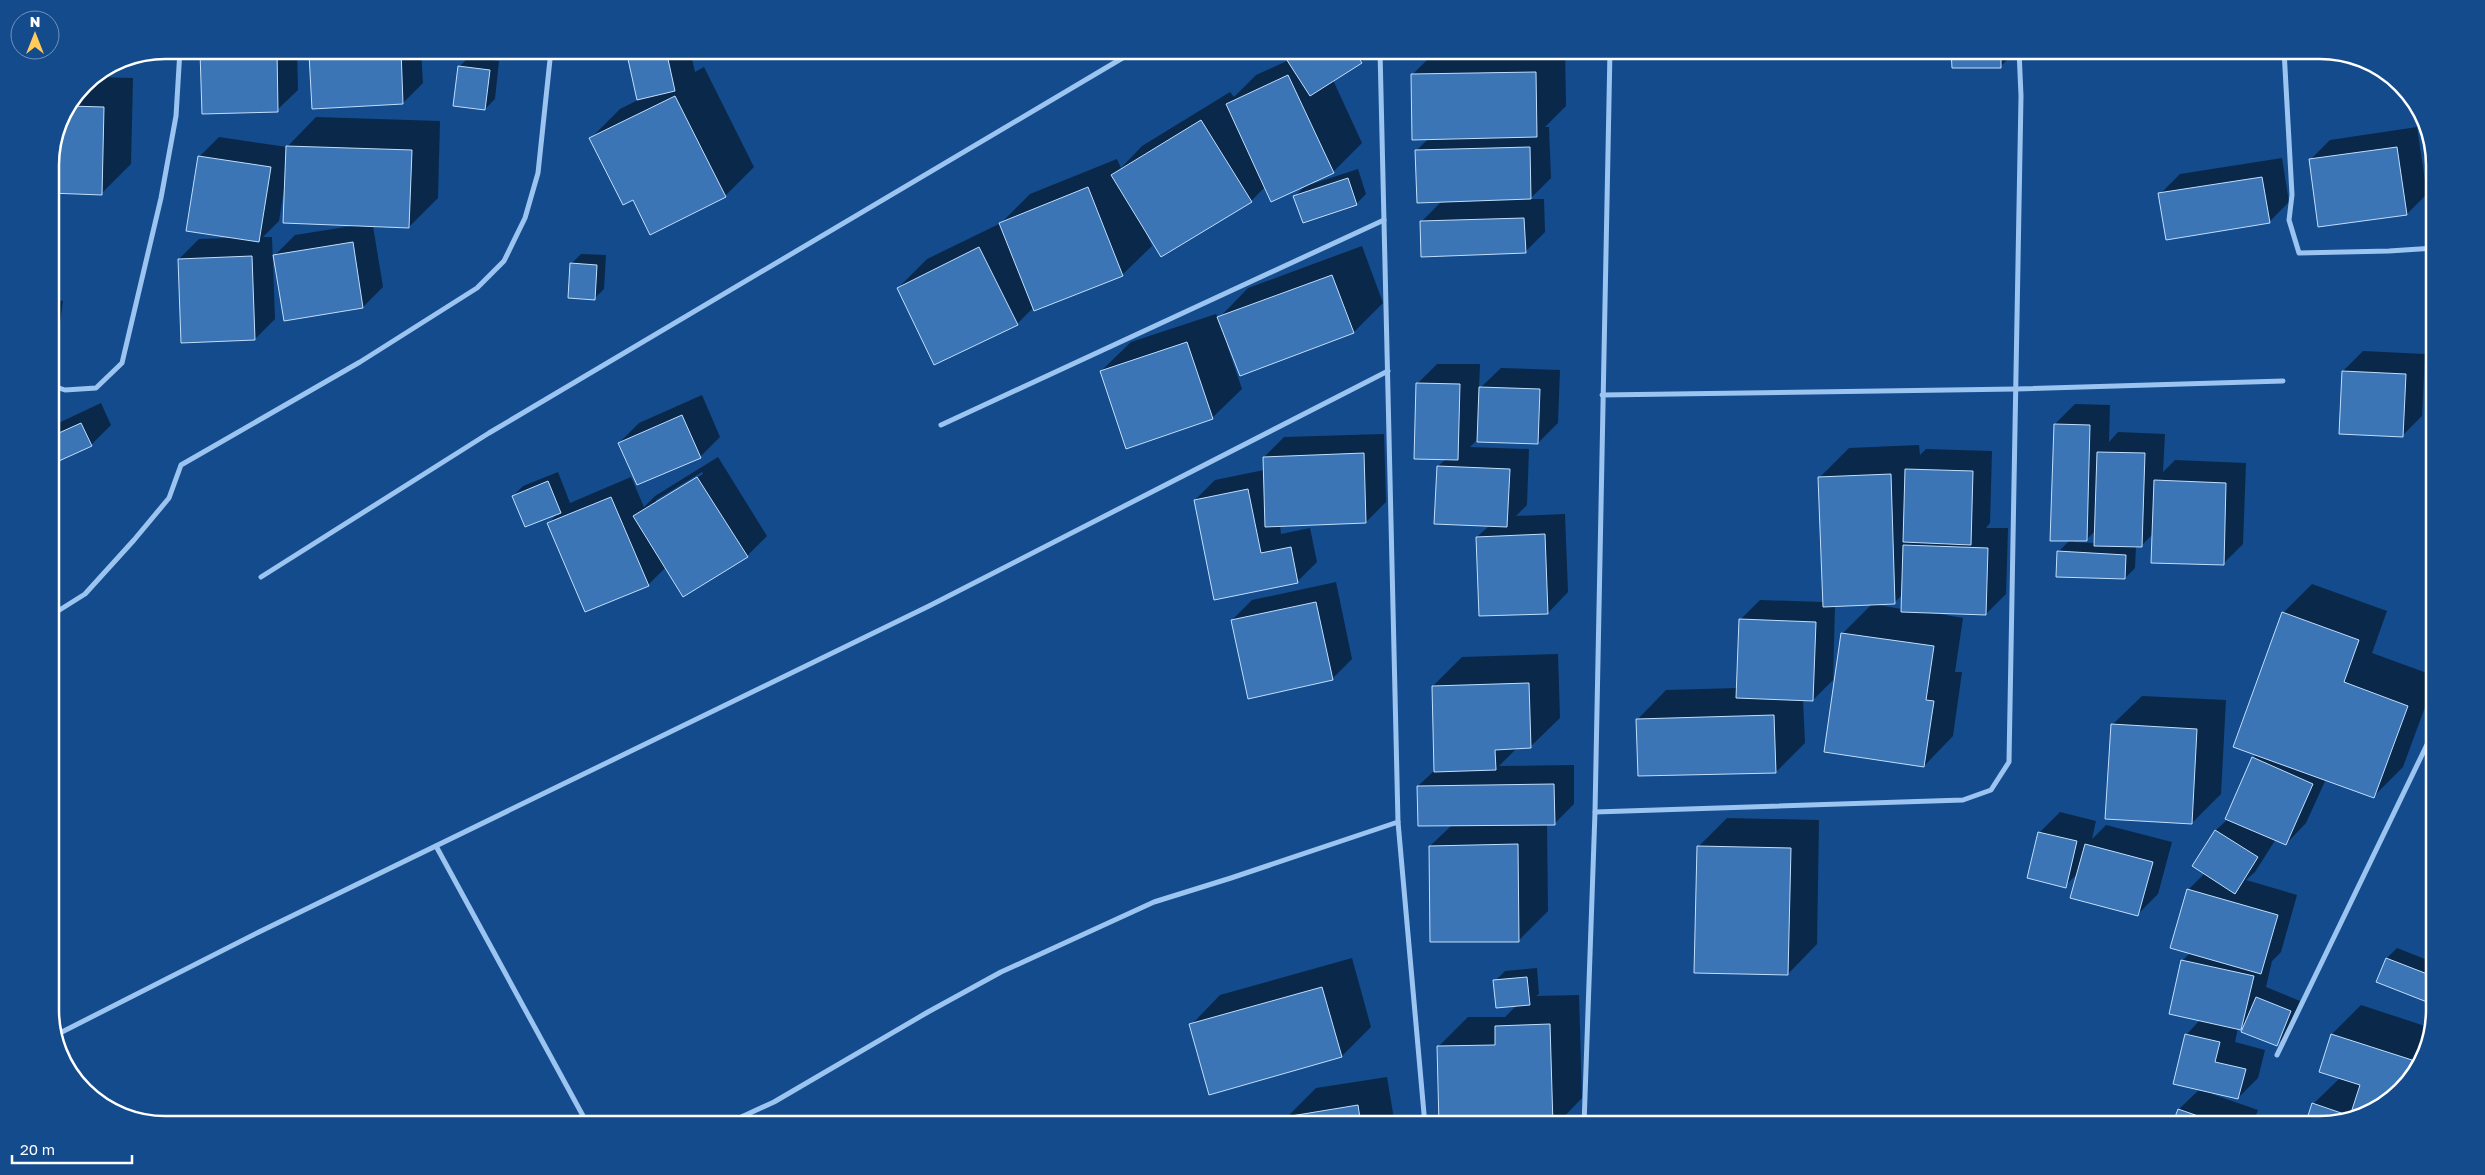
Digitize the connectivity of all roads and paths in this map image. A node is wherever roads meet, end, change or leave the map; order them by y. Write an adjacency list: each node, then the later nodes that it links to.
1 (179, 59): 12 (street)
2 (550, 59): 17 (street)
3 (1121, 59): 16 (street)
4 (1380, 59): 8 (street)
5 (1610, 59): 14 (street)
6 (2019, 59): 13 (street)
7 (2284, 59): 9 (street)
8 (1384, 220): 10 (street); 15 (street)
9 (2426, 249)
10 (1388, 371): 20 (street); 21 (street)
11 (2283, 381): 13 (street)
12 (59, 388)
13 (2016, 389): 14 (street); 19 (street)
14 (1602, 395): 19 (street)
15 (941, 425)
16 (261, 577)
17 (59, 610)
18 (2426, 747): 23 (street)
19 (1595, 812): 27 (street)
20 (1398, 822): 25 (street); 26 (street)
21 (436, 846): 22 (street); 24 (street)
22 (61, 1032)
23 (2277, 1056)
24 (583, 1116)
25 (744, 1116)
26 (1424, 1116)
27 (1584, 1116)

